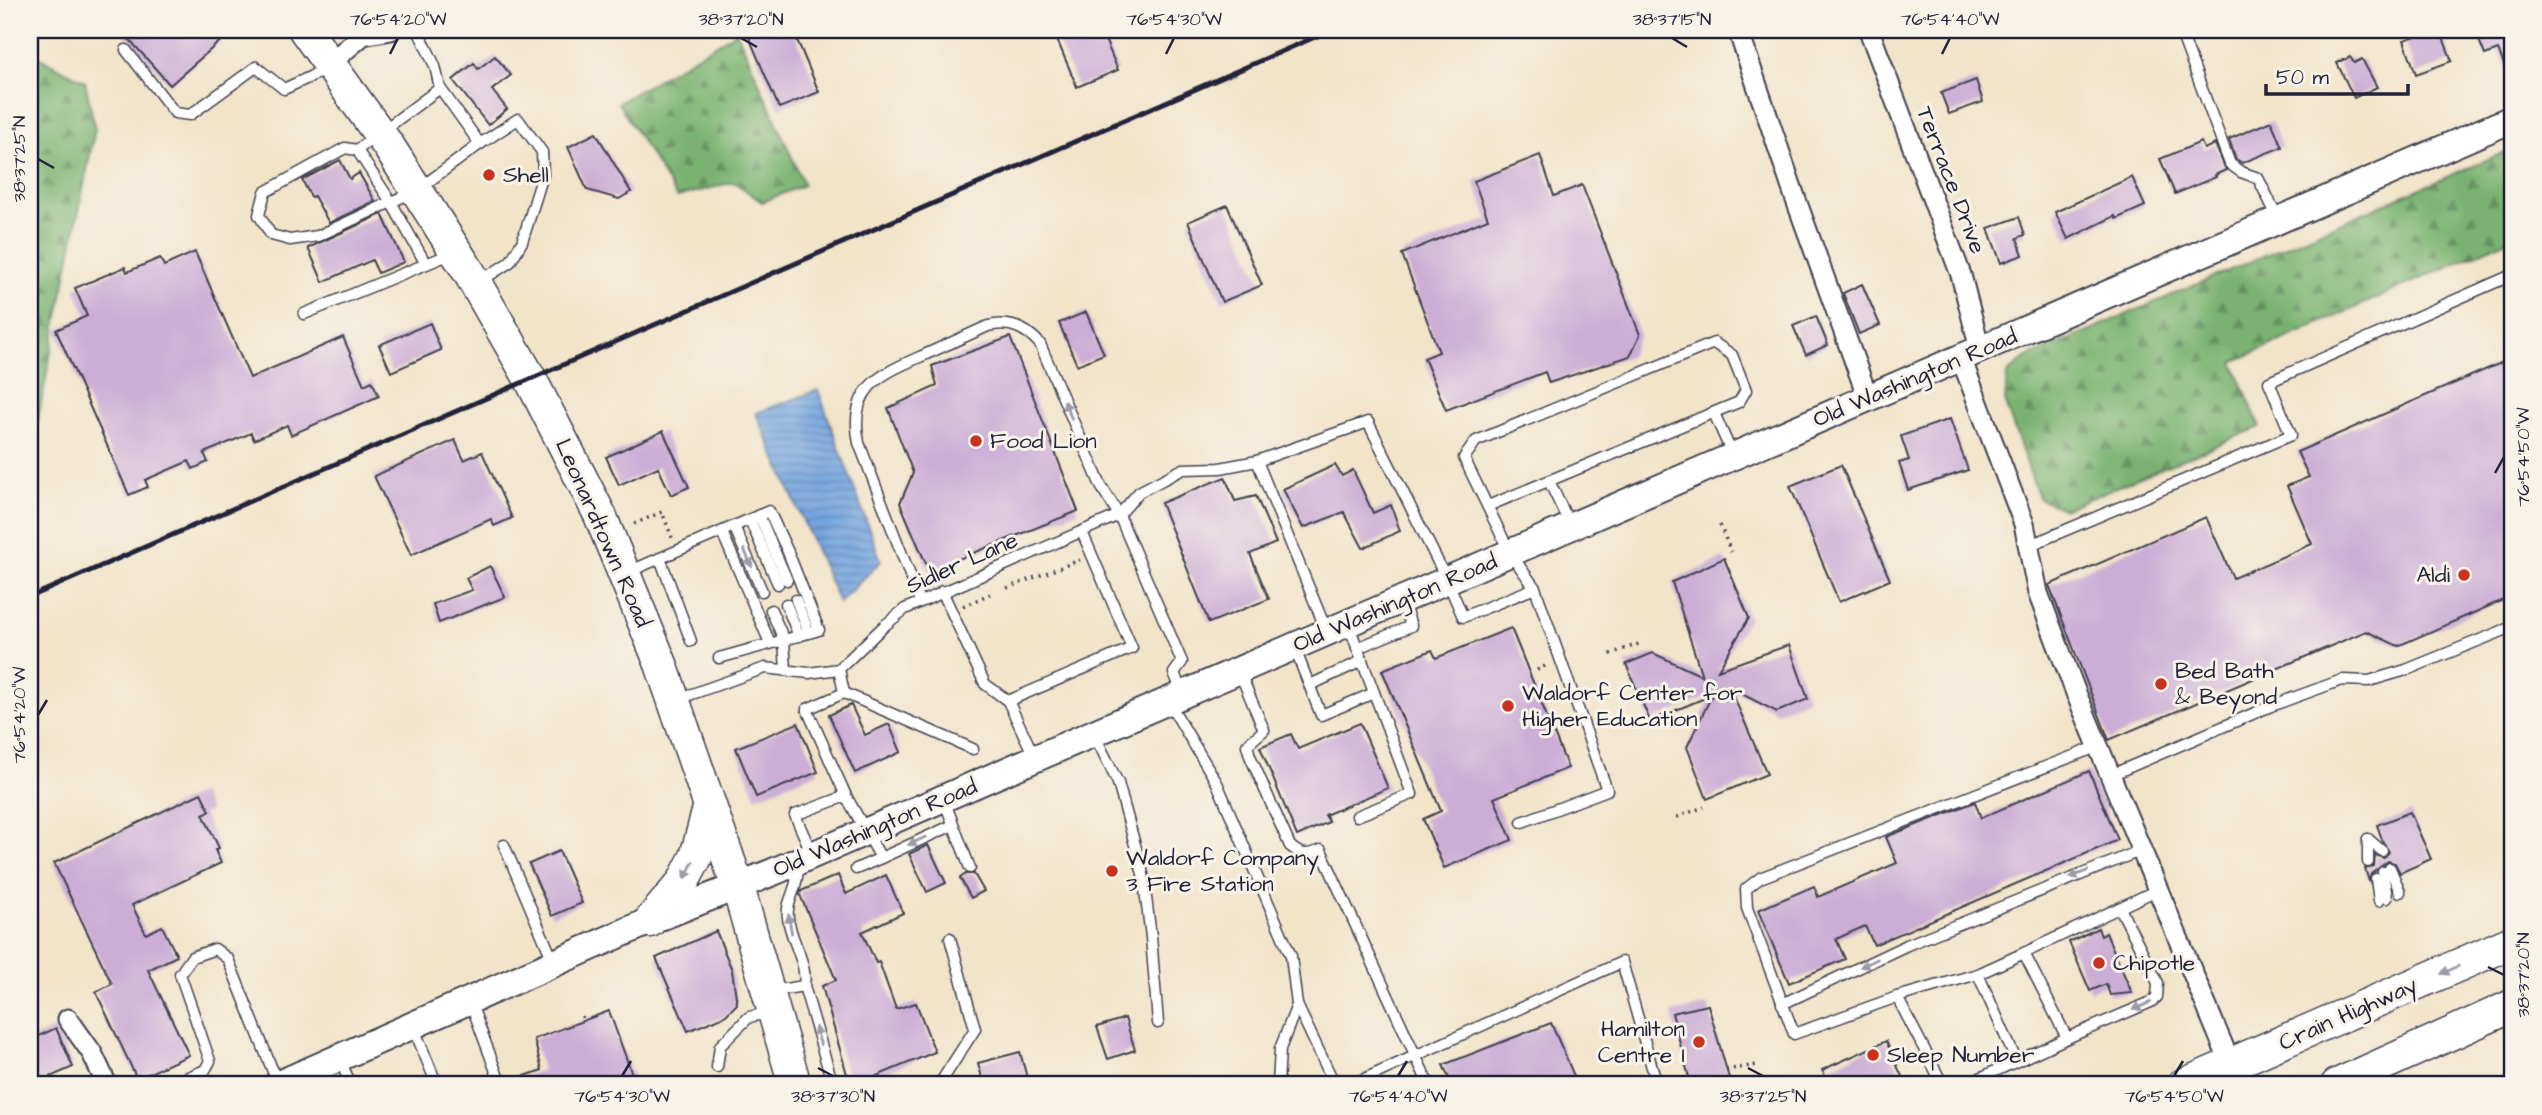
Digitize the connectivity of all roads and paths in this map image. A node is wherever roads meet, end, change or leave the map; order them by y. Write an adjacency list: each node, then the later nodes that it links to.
1 (305, 30): 8 (highway, Leonardtown Road)
2 (391, 30): 8 (street)
3 (418, 30): 9 (lane)
4 (1738, 30): 21 (street)
5 (1869, 30): 20 (street, Terrace Drive)
6 (2180, 30): 14 (lane)
7 (126, 50): 8 (lane)
8 (330, 63): 11 (highway, Leonardtown Road)
9 (440, 88): 11 (lane); 12 (lane)
10 (2512, 119): 14 (main road, Old Washington Road)
11 (368, 142): 13 (highway, Leonardtown Road); 13 (lane)
12 (480, 144): 13 (lane); 18 (lane)
13 (404, 196): 15 (highway, Leonardtown Road); 16 (lane)
14 (2279, 220): 20 (main road, Old Washington Road)
15 (456, 252): 16 (lane); 18 (highway, Leonardtown Road)
16 (426, 264): 19 (lane)
17 (2512, 275): 35 (lane)
18 (476, 284): 41 (highway, Leonardtown Road)
19 (304, 314)
20 (1970, 354): 21 (main road, Old Washington Road); 35 (street, Terrace Drive)
21 (1868, 398): 23 (main road, Old Washington Road)
22 (1714, 413): 23 (lane); 25 (lane); 26 (lane)
23 (1733, 457): 32 (main road, Old Washington Road)
24 (1257, 461): 27 (lane); 42 (lane); 55 (lane)
25 (1549, 481): 26 (lane); 32 (lane)
26 (1488, 506): 38 (lane)
27 (1119, 515): 34 (lane, Sidler Lane); 50 (lane, one-way to 50); 72 (lane)
28 (754, 517): 31 (lane); 43 (lane); 56 (lane)
29 (634, 524): 36 (path)
30 (1720, 525): 37 (path)
31 (734, 526): 33 (lane); 46 (lane, one-way to 46)
32 (1571, 527): 38 (main road, Old Washington Road)
33 (722, 531): 36 (lane); 59 (lane)
34 (1082, 532): 39 (lane); 47 (lane, Sidler Lane)
35 (2028, 546): 76 (street, Terrace Drive)
36 (677, 551): 40 (lane)
37 (1731, 552)
38 (1510, 553): 42 (main road, Old Washington Road); 45 (lane)
39 (1092, 555): 44 (path); 74 (lane)
40 (660, 558): 41 (lane); 58 (lane)
41 (624, 574): 73 (highway, Leonardtown Road)
42 (1447, 580): 45 (lane); 49 (main road, Old Washington Road)
43 (782, 582)
44 (1007, 588)
45 (1535, 588): 86 (lane)
46 (762, 591)
47 (942, 592): 50 (lane, Sidler Lane); 53 (lane)
48 (990, 594): 53 (path)
49 (1402, 600): 55 (main road, Old Washington Road); 62 (lane)
50 (920, 601): 66 (lane, Sidler Lane)
51 (791, 602): 56 (lane)
52 (771, 610): 57 (lane)
53 (951, 612): 74 (lane)
54 (2512, 626): 79 (lane)
55 (1338, 627): 61 (main road, Old Washington Road); 62 (lane)
56 (804, 634): 57 (lane)
57 (784, 640): 59 (lane); 67 (lane)
58 (691, 641)
59 (771, 643): 64 (lane)
60 (1639, 644): 63 (path)
61 (1294, 646): 68 (main road, Old Washington Road); 69 (lane)
62 (1357, 648): 65 (lane)
63 (1610, 654)
64 (719, 658)
65 (1362, 661): 69 (lane); 71 (lane)
66 (839, 668): 67 (lane); 70 (lane)
67 (786, 670): 73 (lane)
68 (1239, 670): 72 (main road, Old Washington Road); 118 (lane)
69 (1310, 685): 71 (lane)
70 (844, 693): 77 (lane); 80 (lane)
71 (1374, 693): 84 (lane)
72 (1175, 698): 75 (main road, Old Washington Road); 112 (lane)
73 (674, 700): 83 (highway, Leonardtown Road)
74 (1008, 701): 78 (lane)
75 (1093, 733): 78 (main road, Old Washington Road); 115 (lane)
76 (2099, 746): 79 (street, Terrace Drive); 111 (lane)
77 (972, 749)
78 (1035, 758): 81 (main road, Old Washington Road)
79 (2111, 775): 90 (street, Terrace Drive)
80 (846, 796): 88 (lane); 92 (lane)
81 (943, 798): 87 (lane); 88 (main road, Old Washington Road)
82 (1704, 807): 85 (path)
83 (709, 808): 96 (highway, Leonardtown Road); 101 (highway, one-way to 101)
84 (1357, 816)
85 (1677, 817)
86 (1522, 822)
87 (953, 825): 93 (lane, one-way to 93); 94 (lane)
88 (866, 832): 92 (main road, Old Washington Road); 93 (lane)
89 (504, 845): 105 (lane)
90 (2143, 850): 97 (street, Terrace Drive); 111 (lane, one-way to 111)
91 (2375, 856): 91 (lane)
92 (806, 858): 96 (main road, Old Washington Road); 107 (lane, one-way to 92)
93 (881, 858): 95 (lane)
94 (970, 868)
95 (856, 869)
96 (738, 887): 101 (main road, Old Washington Road); 110 (highway, Leonardtown Road)
97 (2159, 889): 100 (lane); 122 (street, Terrace Drive)
98 (2400, 892): 99 (lane)
99 (2383, 900)
100 (2120, 908): 104 (lane); 117 (lane, one-way to 117)
101 (650, 921): 105 (main road, Old Washington Road)
102 (950, 938): 133 (lane)
103 (2512, 942): 122 (highway, Crain Highway, one-way to 122)
104 (2024, 953): 106 (lane); 117 (lane)
105 (555, 963): 109 (main road, Old Washington Road)
106 (1978, 974): 108 (lane); 120 (lane)
107 (804, 986): 110 (lane); 132 (lane, one-way to 107)
108 (1897, 997): 111 (lane); 139 (lane)
109 (470, 1000): 116 (main road, Old Washington Road); 130 (lane)
110 (773, 1002): 123 (lane); 131 (highway, Leonardtown Road)
111 (1782, 1004)
112 (1297, 1005): 134 (lane); 135 (lane)
113 (2512, 1006): 142 (highway)
114 (68, 1019): 125 (street)
115 (1158, 1023)
116 (413, 1025): 119 (main road, Old Washington Road); 129 (lane)
117 (2067, 1038): 120 (lane)
118 (1416, 1056): 136 (lane); 137 (lane); 138 (lane)
119 (339, 1058): 127 (main road, Old Washington Road); 128 (lane)
120 (2016, 1060): 140 (lane)
121 (1757, 1065): 124 (path)
122 (2231, 1065): 141 (highway, Crain Highway)
123 (717, 1067)
124 (1727, 1070)
125 (107, 1085)
126 (169, 1085): 127 (lane)
127 (277, 1085)
128 (351, 1085)
129 (437, 1085)
130 (501, 1085)
131 (795, 1085)
132 (833, 1085)
133 (939, 1085)
134 (1278, 1085)
135 (1335, 1085)
136 (1351, 1085)
137 (1429, 1085)
138 (1657, 1085)
139 (1943, 1085)
140 (1965, 1085)
141 (2183, 1085)
142 (2337, 1085)

